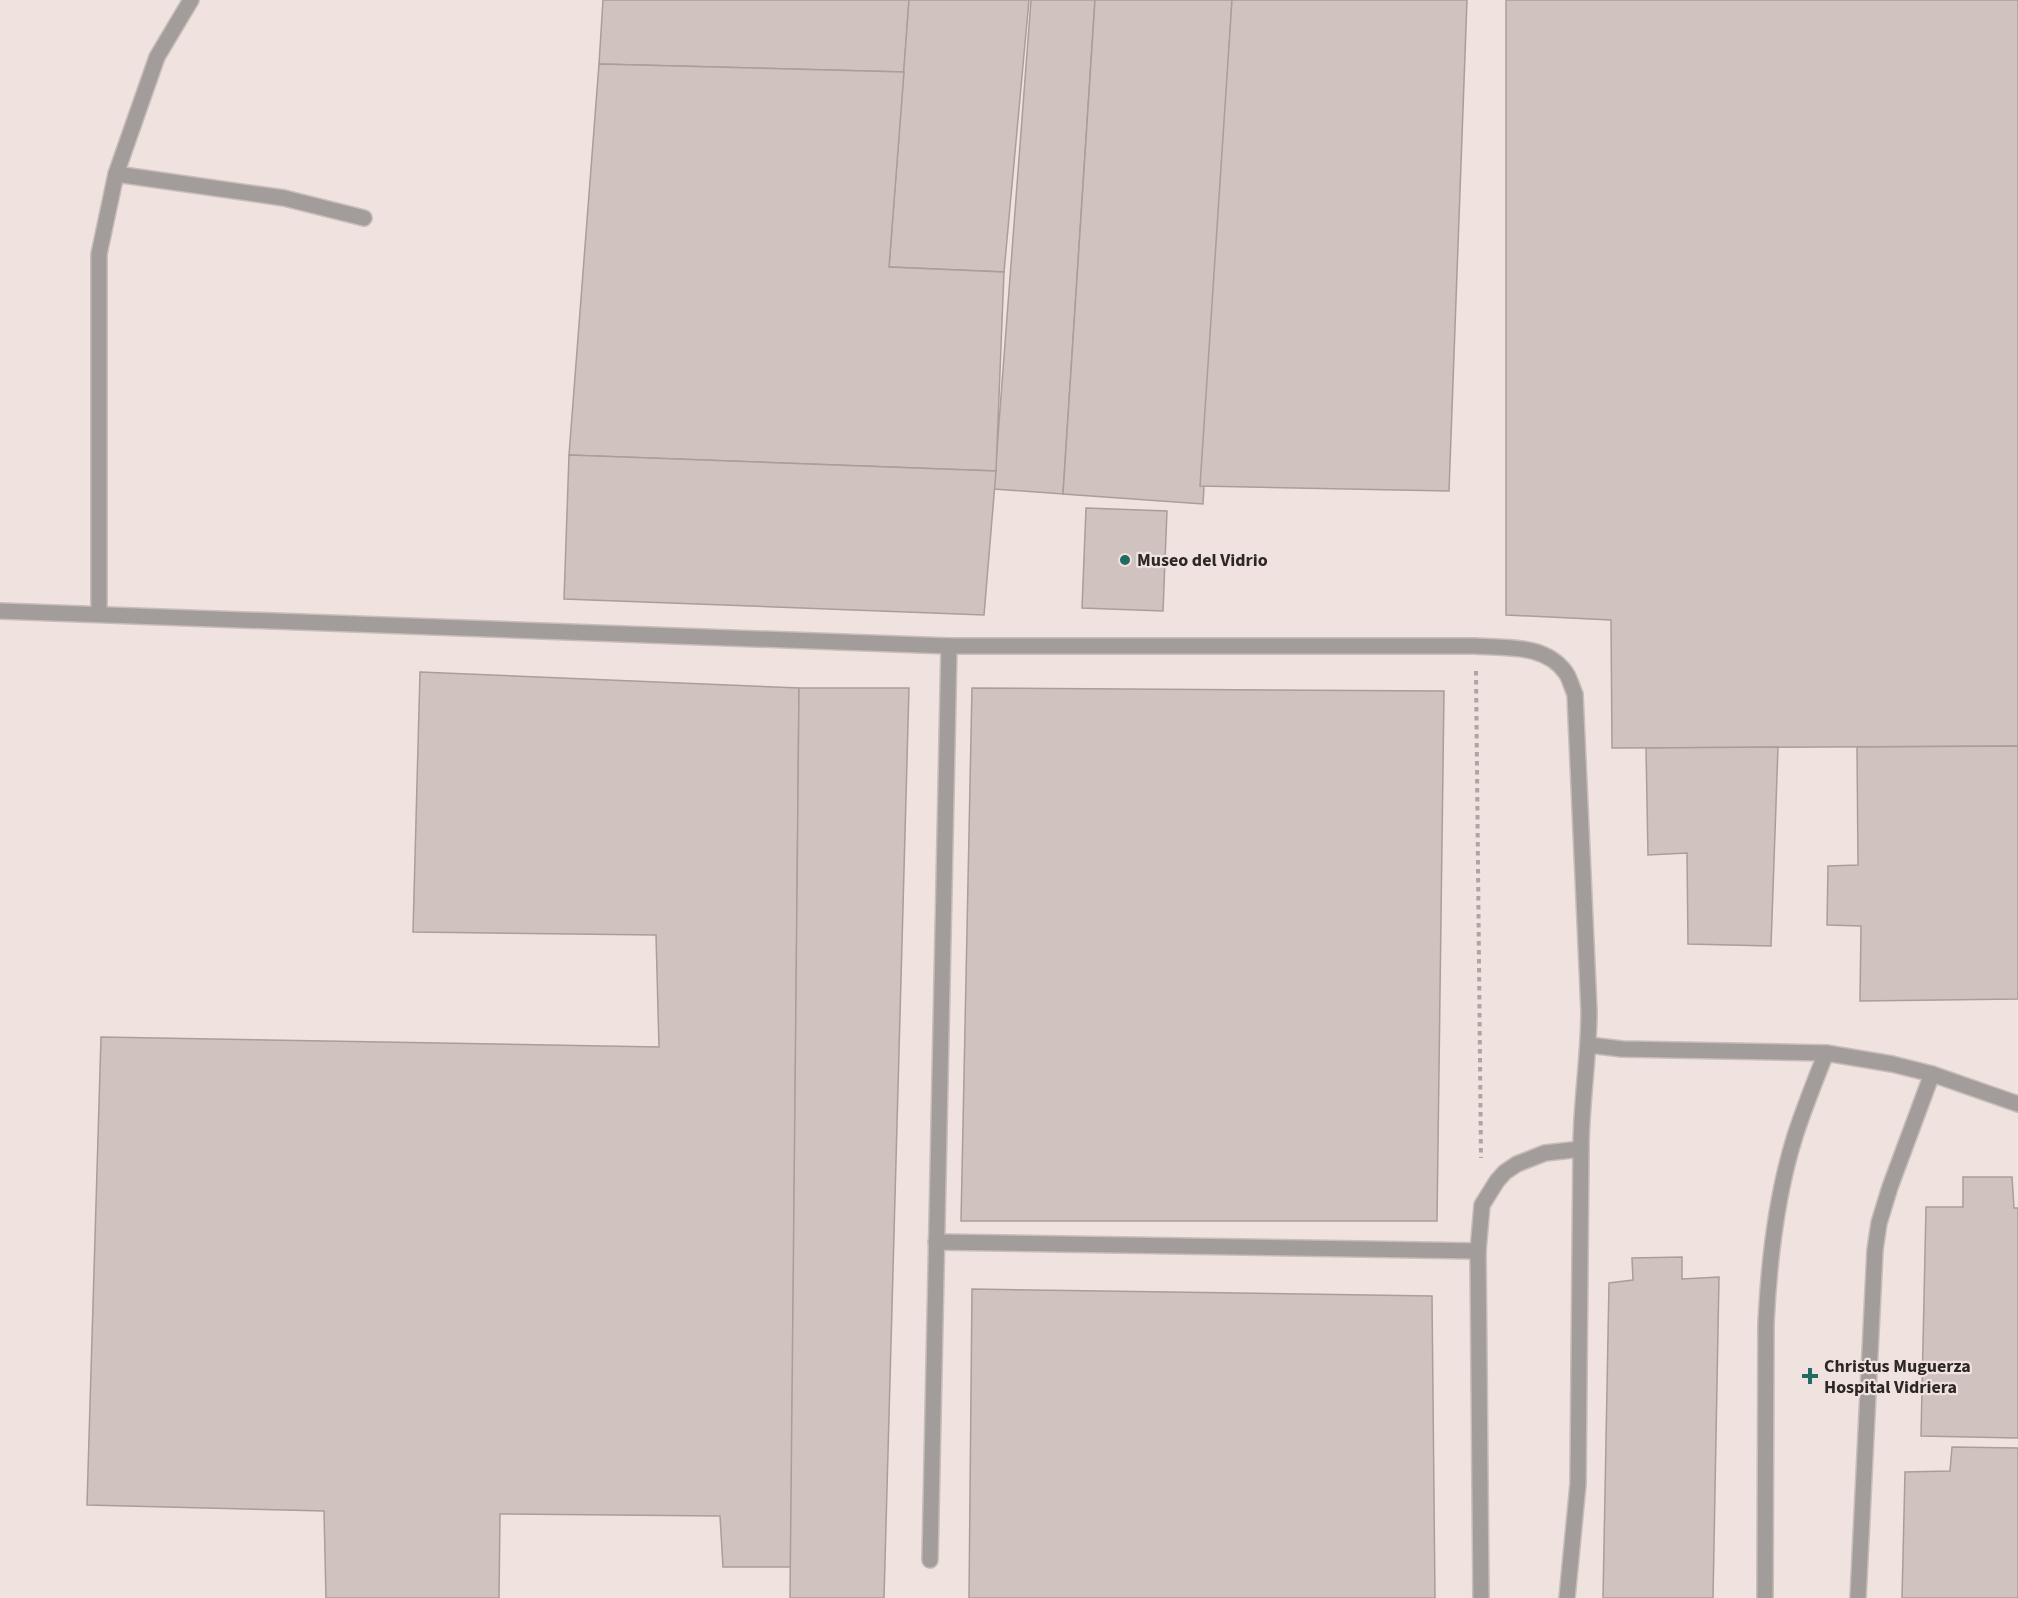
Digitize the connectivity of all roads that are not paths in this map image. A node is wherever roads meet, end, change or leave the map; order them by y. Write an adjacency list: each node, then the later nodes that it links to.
1 (191, 0): 2 (lane)
2 (116, 174): 3 (lane); 5 (lane)
3 (364, 218)
4 (0, 611): 5 (lane)
5 (99, 613): 6 (lane)
6 (950, 646): 7 (lane); 12 (lane)
7 (1589, 1045): 8 (lane); 11 (lane)
8 (1826, 1053): 9 (lane); 17 (lane)
9 (1932, 1074): 10 (lane); 18 (lane)
10 (2018, 1104)
11 (1581, 1149): 13 (lane); 16 (lane)
12 (936, 1242): 13 (lane); 14 (lane)
13 (1478, 1251): 15 (lane)
14 (930, 1560)
15 (1480, 1598)
16 (1567, 1598)
17 (1765, 1598)
18 (1858, 1598)

